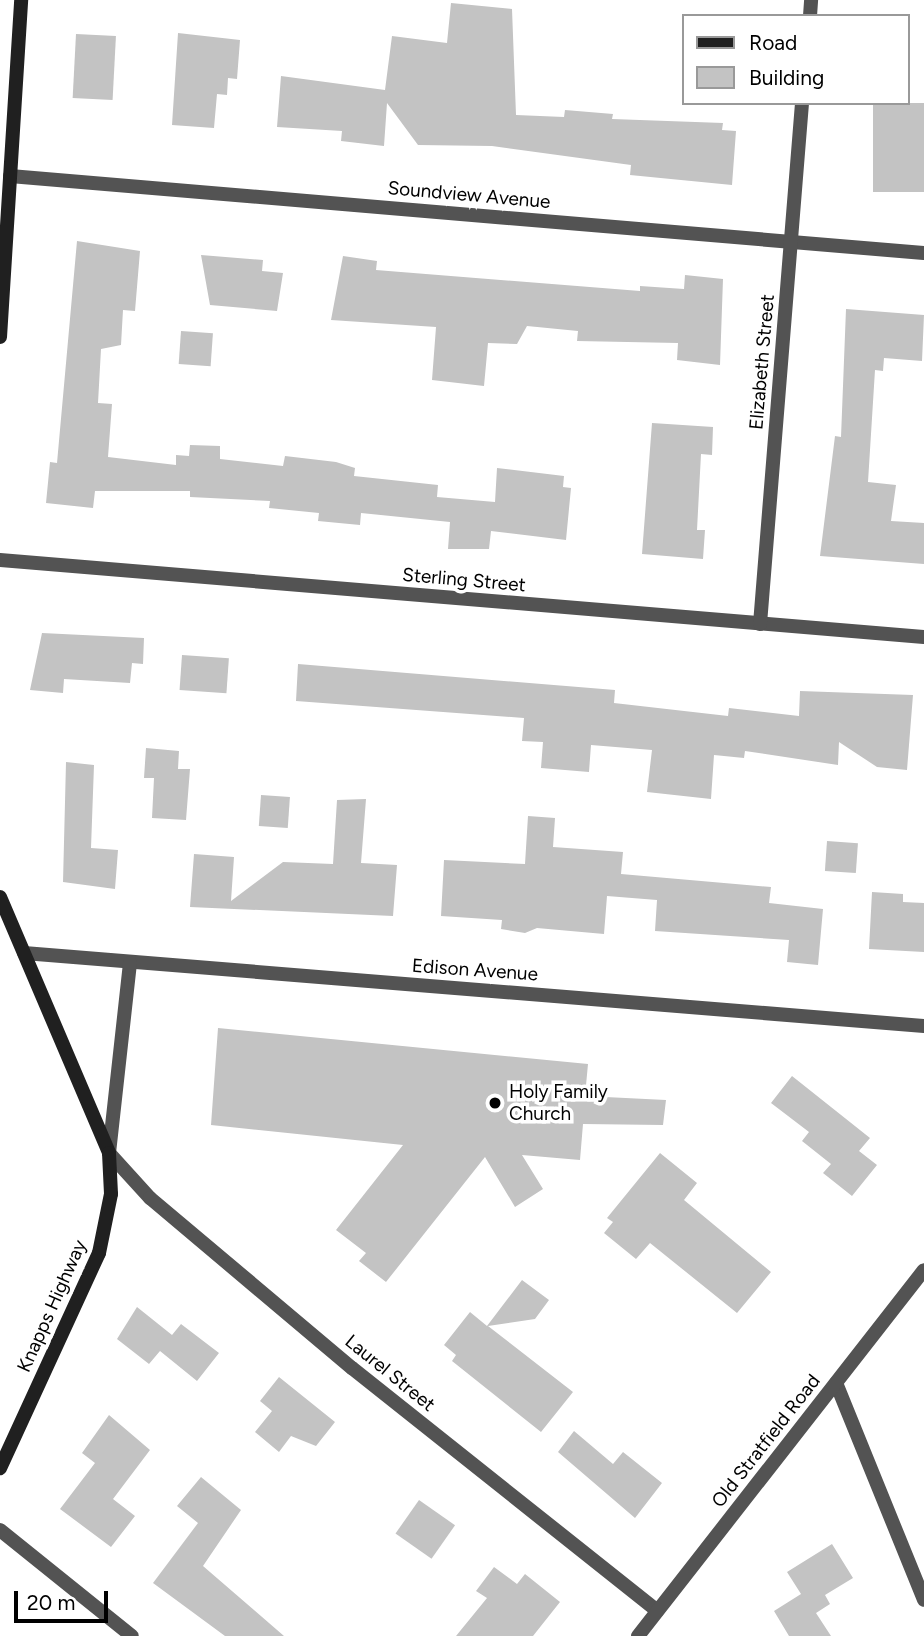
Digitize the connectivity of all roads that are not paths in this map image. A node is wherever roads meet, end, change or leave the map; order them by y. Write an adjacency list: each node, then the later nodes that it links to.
1 (21, 0): 3 (street)
2 (802, 105): 4 (street, Elizabeth Street)
3 (10, 176): 4 (street, Soundview Avenue); 6 (street)
4 (790, 242): 5 (street, Soundview Avenue); 8 (street, Elizabeth Street)
5 (924, 253)
6 (0, 337)
7 (0, 560): 8 (street, Sterling Street)
8 (760, 624): 9 (street, Sterling Street)
9 (924, 637)
10 (0, 897): 11 (street, Knapps Highway)
11 (24, 953): 12 (street, Edison Avenue); 14 (street, Knapps Highway)
12 (130, 963): 13 (street, Edison Avenue); 14 (street, Knapps Highway)
13 (924, 1026)
14 (110, 1153): 17 (street, Knapps Highway); 20 (street, Laurel Street)
15 (924, 1270): 16 (street, Old Stratfield Road)
16 (836, 1383): 19 (street); 20 (street, Old Stratfield Road)
17 (0, 1468)
18 (0, 1530): 21 (street)
19 (924, 1600)
20 (657, 1611): 22 (street, Old Stratfield Road)
21 (132, 1636)
22 (638, 1636)

